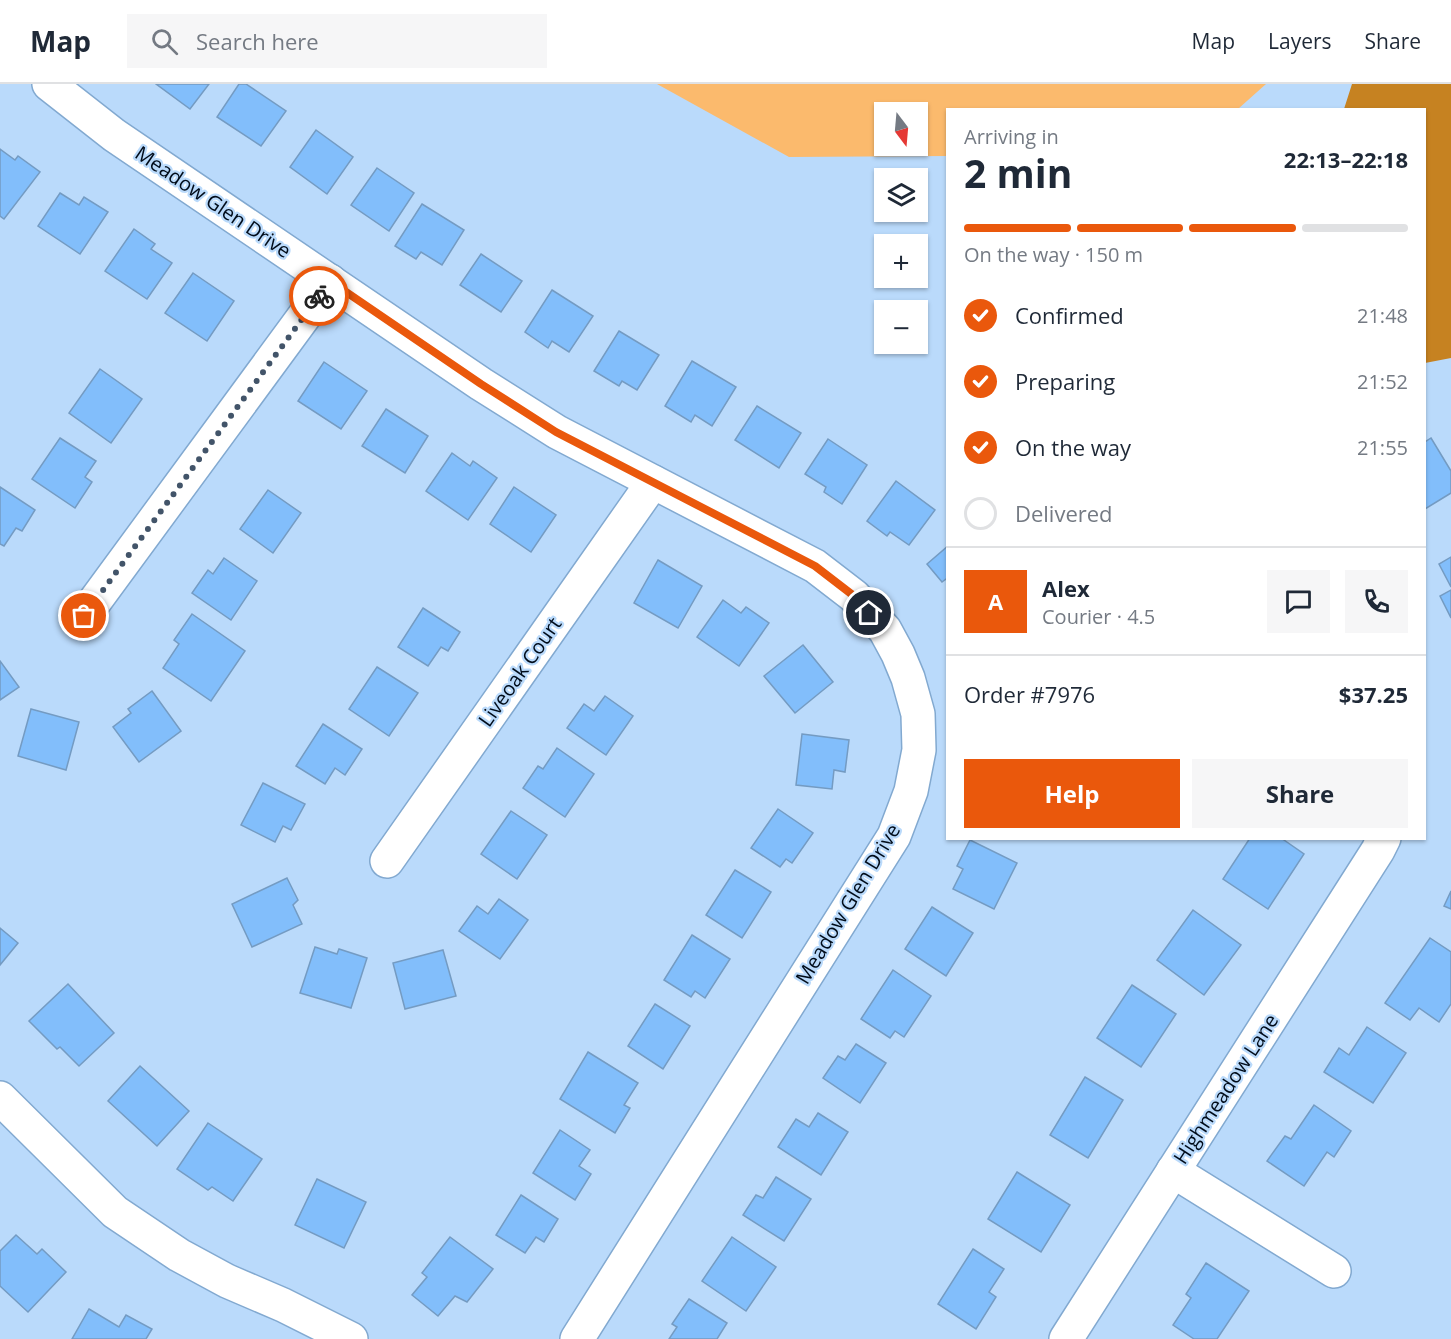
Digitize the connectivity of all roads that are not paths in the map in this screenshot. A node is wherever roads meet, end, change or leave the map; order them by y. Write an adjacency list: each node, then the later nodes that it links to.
1 (49, 84): 2 (street, Meadow Glen Drive)
2 (330, 281): 3 (street, Meadow Glen Drive); 4 (street)
3 (653, 482): 6 (street, Liveoak Court); 10 (street, Meadow Glen Drive)
4 (84, 616)
5 (1383, 840): 8 (street, Highmeadow Lane)
6 (387, 861)
7 (0, 1098): 11 (street)
8 (1173, 1171): 9 (street); 12 (street, Highmeadow Lane)
9 (1334, 1271)
10 (576, 1338)
11 (351, 1339)
12 (1066, 1339)

